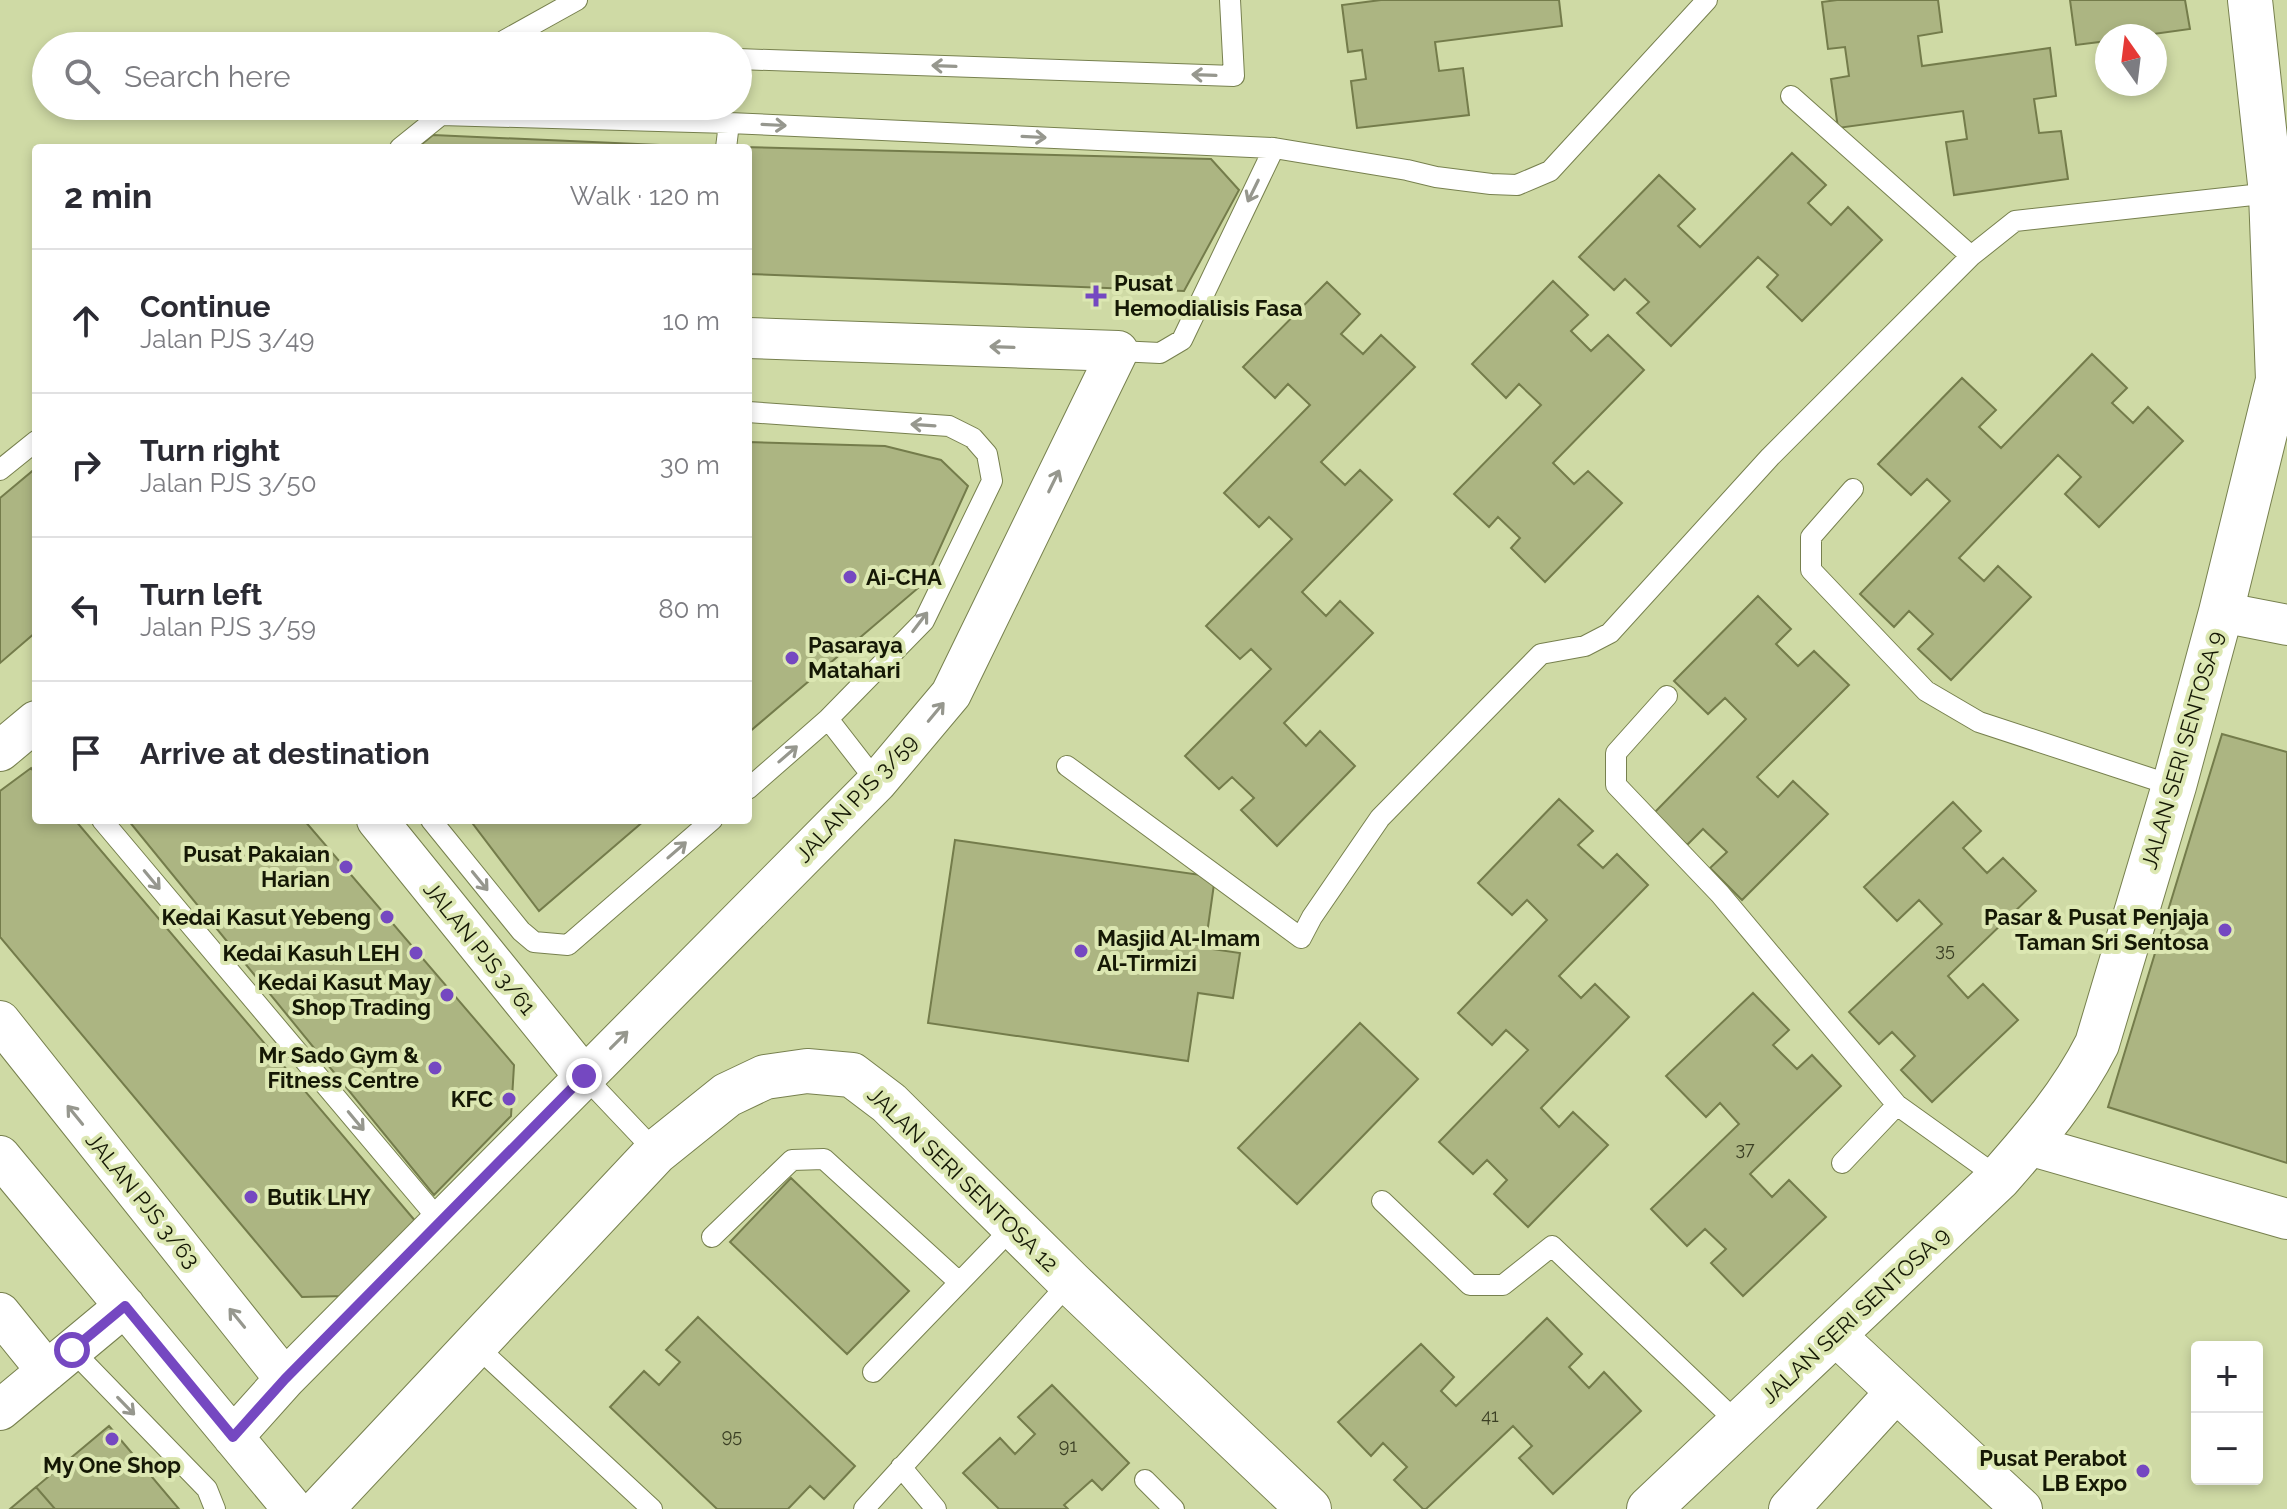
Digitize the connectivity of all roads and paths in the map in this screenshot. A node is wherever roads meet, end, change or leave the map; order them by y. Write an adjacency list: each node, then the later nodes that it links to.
1 (577, 0): 5 (lane)
2 (1230, 0): 6 (lane, one-way to 6)
3 (1707, 0): 13 (lane)
4 (2250, 0): 14 (street, JALAN SERI SENTOSA 9)
5 (519, 32)
6 (752, 59)
7 (1791, 96): 15 (lane)
8 (435, 120): 11 (lane)
9 (621, 120): 10 (lane)
10 (729, 123): 12 (lane); 13 (lane, one-way to 13)
11 (405, 144)
12 (726, 144)
13 (1274, 148): 17 (lane, one-way to 17)
14 (2271, 193): 15 (lane); 18 (street, JALAN SERI SENTOSA 9)
15 (1971, 256): 27 (lane)
16 (752, 338): 17 (street, one-way to 16)
17 (1118, 351): 28 (street, JALAN PJS 3/59, one-way to 17)
18 (2282, 381): 23 (street, JALAN SERI SENTOSA 9)
19 (752, 412): 26 (lane, one-way to 19)
20 (32, 444): 21 (lane)
21 (0, 470)
22 (1853, 489): 30 (lane)
23 (2221, 612): 24 (street); 30 (street, JALAN SERI SENTOSA 9)
24 (2287, 625)
25 (1667, 696): 37 (lane)
26 (828, 719): 28 (lane); 29 (lane, one-way to 26)
27 (1067, 766)
28 (877, 782): 36 (street, JALAN PJS 3/59, one-way to 28)
29 (752, 786)
30 (2174, 786): 38 (street, JALAN SERI SENTOSA 9)
31 (105, 824): 45 (lane, one-way to 45)
32 (387, 824): 34 (street, JALAN PJS 3/61)
33 (707, 824): 34 (lane, one-way to 33)
34 (423, 838): 36 (street, JALAN PJS 3/61)
35 (0, 1021): 56 (street, JALAN PJS 3/63, one-way to 35)
36 (584, 1076): 39 (lane); 45 (street, JALAN PJS 3/59)
37 (1897, 1105): 41 (lane); 42 (lane)
38 (2029, 1145): 42 (street, JALAN SERI SENTOSA 9); 44 (street)
39 (656, 1152): 46 (street, JALAN SERI SENTOSA 12); 53 (street, JALAN SERI SENTOSA 12)
40 (0, 1156): 50 (street)
41 (1842, 1163)
42 (1999, 1178): 52 (street, JALAN SERI SENTOSA 9)
43 (1382, 1201): 59 (lane)
44 (2287, 1219)
45 (440, 1221): 56 (street, JALAN PJS 3/59)
46 (1014, 1226): 48 (lane); 49 (street, JALAN SERI SENTOSA 12)
47 (712, 1237): 48 (lane)
48 (959, 1282): 55 (lane)
49 (1070, 1282): 61 (lane); 70 (street, JALAN SERI SENTOSA 12)
50 (125, 1306): 54 (street); 60 (street)
51 (0, 1313): 54 (street)
52 (1834, 1334): 57 (street); 59 (street, JALAN SERI SENTOSA 9)
53 (475, 1345): 65 (street, JALAN SERI SENTOSA 12); 66 (lane)
54 (60, 1360): 58 (street); 63 (lane, one-way to 63)
55 (873, 1372)
56 (285, 1379): 60 (street, JALAN PJS 3/59)
57 (1896, 1392): 72 (street); 73 (street)
58 (0, 1410)
59 (1739, 1424): 71 (street, JALAN SERI SENTOSA 9)
60 (233, 1437): 64 (street)
61 (901, 1467): 67 (lane); 68 (lane)
62 (1145, 1480): 69 (lane)
63 (215, 1509)
64 (293, 1509)
65 (321, 1509)
66 (652, 1509)
67 (864, 1509)
68 (936, 1509)
69 (1174, 1509)
70 (1309, 1509)
71 (1649, 1509)
72 (1789, 1509)
73 (2022, 1509)

